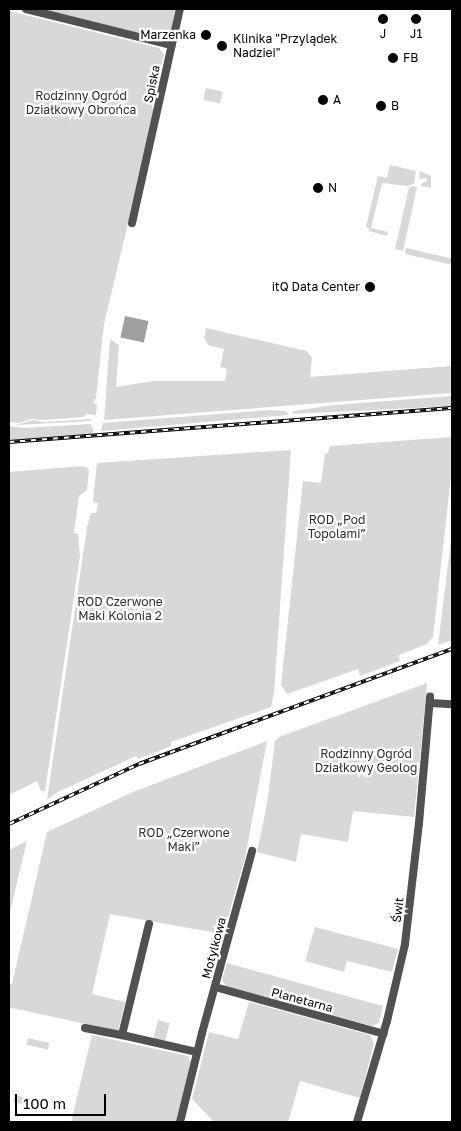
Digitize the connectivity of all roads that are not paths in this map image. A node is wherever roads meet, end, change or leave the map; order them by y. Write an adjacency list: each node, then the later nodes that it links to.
1 (26, 9): 3 (street)
2 (180, 9): 3 (street, Spiska)
3 (172, 45): 4 (street, Spiska)
4 (132, 223)
5 (452, 704): 10 (street, Świt)
6 (252, 851): 8 (street, Motylkowa)
7 (149, 924): 11 (street)
8 (215, 987): 10 (street, Planetarna); 12 (street, Motylkowa)
9 (85, 1028): 11 (street)
10 (384, 1034): 14 (street, Świt)
11 (122, 1035): 12 (street)
12 (197, 1052): 13 (street, Motylkowa)
13 (180, 1122)
14 (357, 1122)

